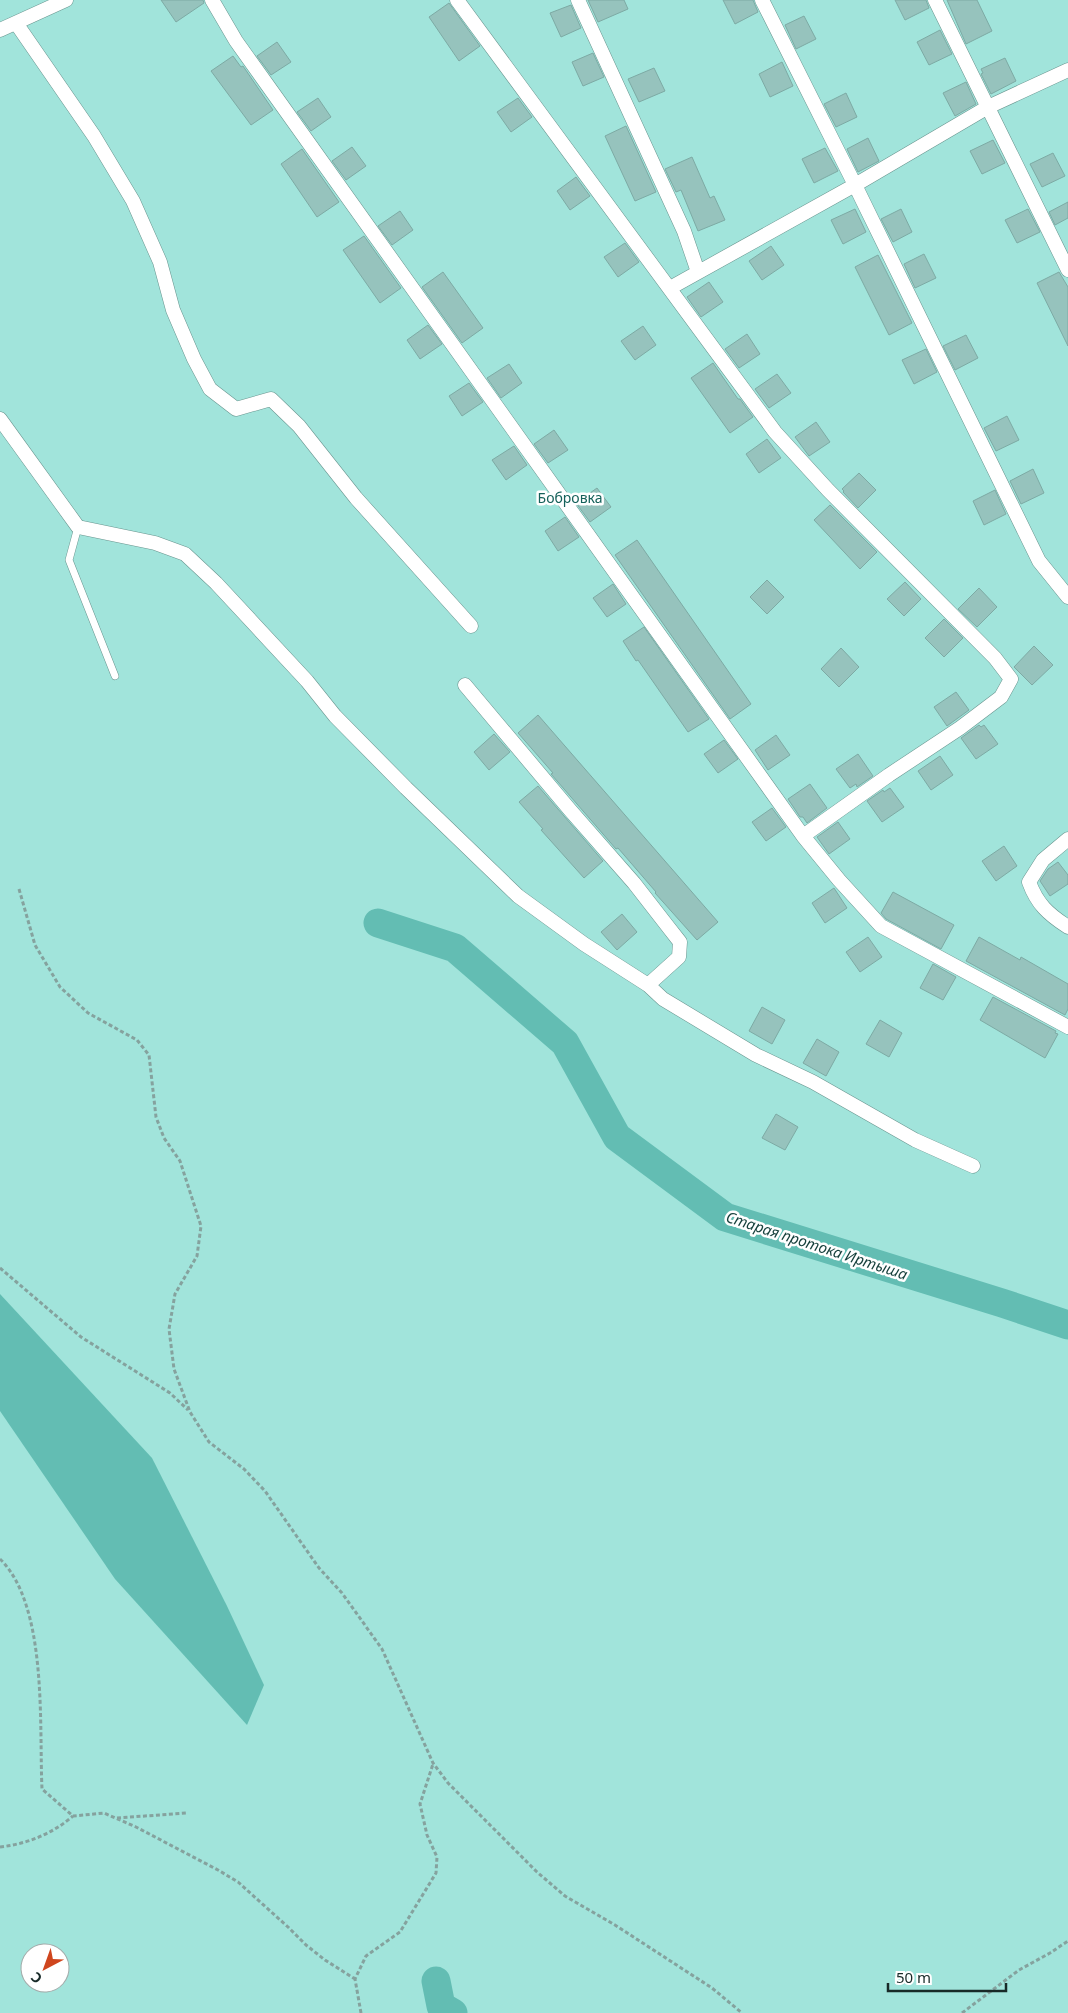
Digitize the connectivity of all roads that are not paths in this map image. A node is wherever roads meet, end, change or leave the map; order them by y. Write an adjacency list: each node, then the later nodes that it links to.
1 (66, 0): 7 (street)
2 (212, 0): 21 (street)
3 (457, 0): 14 (street)
4 (578, 0): 13 (street)
5 (762, 0): 11 (street)
6 (935, 0): 10 (street)
7 (16, 23): 8 (street); 18 (street)
8 (0, 30)
9 (1068, 70): 10 (street)
10 (988, 107): 11 (street); 12 (street)
11 (855, 186): 13 (street); 17 (street)
12 (1068, 270)
13 (698, 272): 14 (street)
14 (670, 288): 21 (street)
15 (0, 419): 16 (street)
16 (78, 527): 19 (lane); 24 (street)
17 (1068, 597)
18 (472, 626)
19 (115, 676)
20 (465, 685): 24 (street)
21 (803, 836): 25 (street)
22 (1068, 839): 23 (street)
23 (1068, 926)
24 (648, 985): 26 (street)
25 (1068, 1027)
26 (974, 1166)

